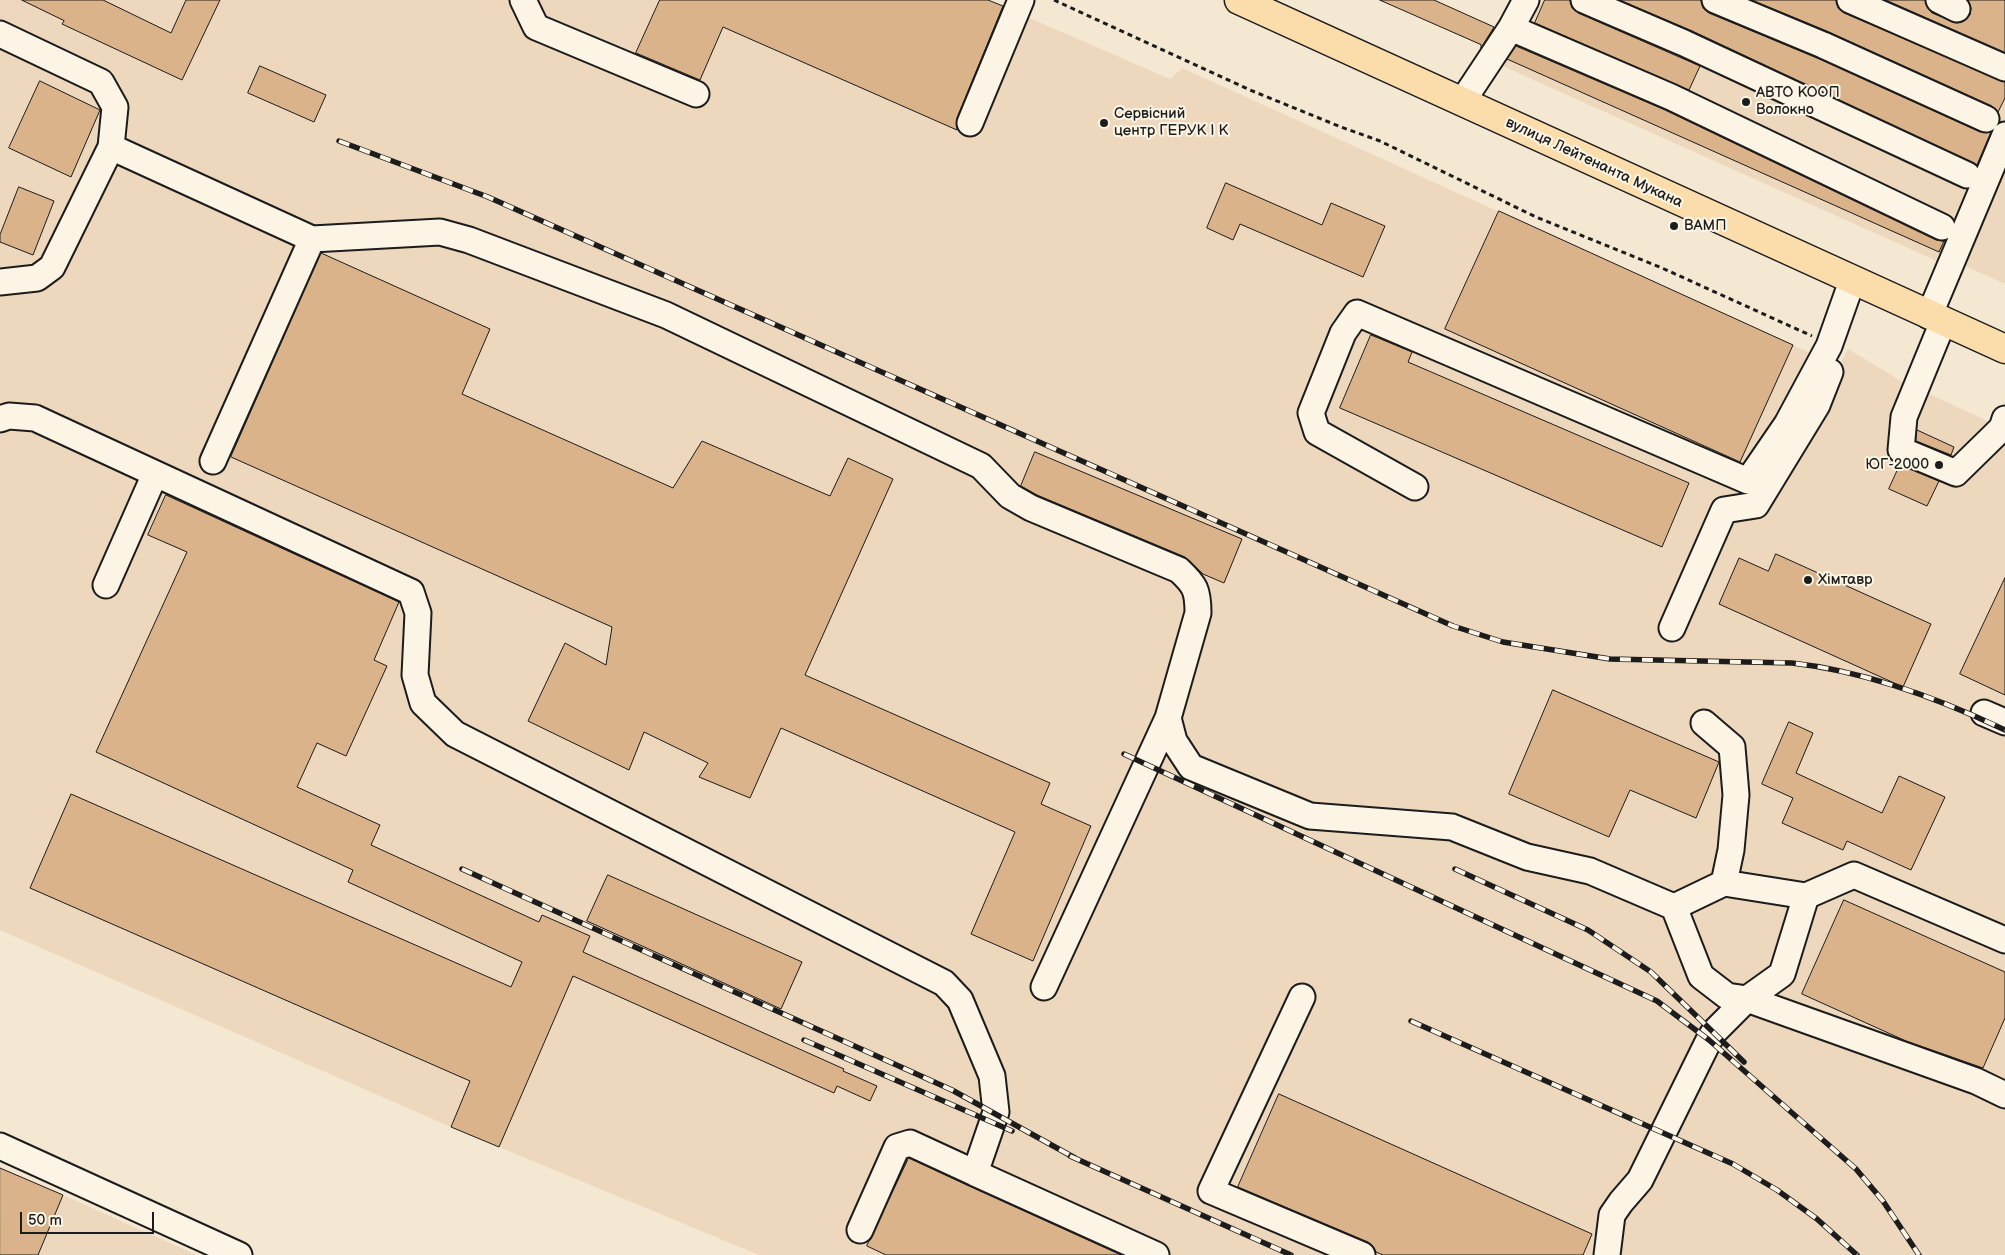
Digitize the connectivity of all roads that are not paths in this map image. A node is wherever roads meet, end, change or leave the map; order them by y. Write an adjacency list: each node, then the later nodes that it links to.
1 (523, 0): 12 (street)
2 (1021, 0): 15 (street)
3 (1239, 0): 8 (main road, вулиця Лейтенанта Мукана)
4 (1526, 0): 9 (street)
5 (1584, 0): 18 (street)
6 (1715, 0): 14 (street)
7 (1850, 0): 11 (street)
8 (1279, 8): 13 (main road, вулиця Лейтенанта Мукана)
9 (1511, 28): 13 (street); 19 (street)
10 (0, 34): 17 (street)
11 (2005, 68)
12 (696, 94)
13 (1462, 102): 22 (main road, вулиця Лейтенанта Мукана)
14 (1986, 119)
15 (970, 123)
16 (2005, 135): 23 (street)
17 (111, 147): 20 (street); 21 (street)
18 (1967, 176)
19 (1942, 227)
20 (312, 239): 27 (street); 32 (street)
21 (0, 282)
22 (1858, 283): 23 (main road, вулиця Лейтенанта Мукана); 29 (street); 31 (street)
23 (1936, 319): 24 (main road, вулиця Лейтенанта Мукана); 26 (street)
24 (2005, 349)
25 (0, 419): 28 (street)
26 (2005, 419)
27 (213, 461)
28 (156, 474): 30 (street); 43 (street)
29 (1415, 487)
30 (106, 585)
31 (1672, 628)
32 (1168, 718): 36 (street); 38 (street)
33 (1704, 723): 34 (street)
34 (1724, 883): 35 (street); 36 (street)
35 (1806, 896): 37 (street); 40 (street)
36 (1674, 907): 40 (street)
37 (2005, 940)
38 (1044, 988)
39 (1302, 997): 47 (street)
40 (1747, 999): 41 (street); 48 (street)
41 (2005, 1095)
42 (0, 1146): 45 (street)
43 (975, 1173): 44 (street); 46 (street)
44 (860, 1230)
45 (239, 1255)
46 (1156, 1255)
47 (1362, 1255)
48 (1607, 1255)

